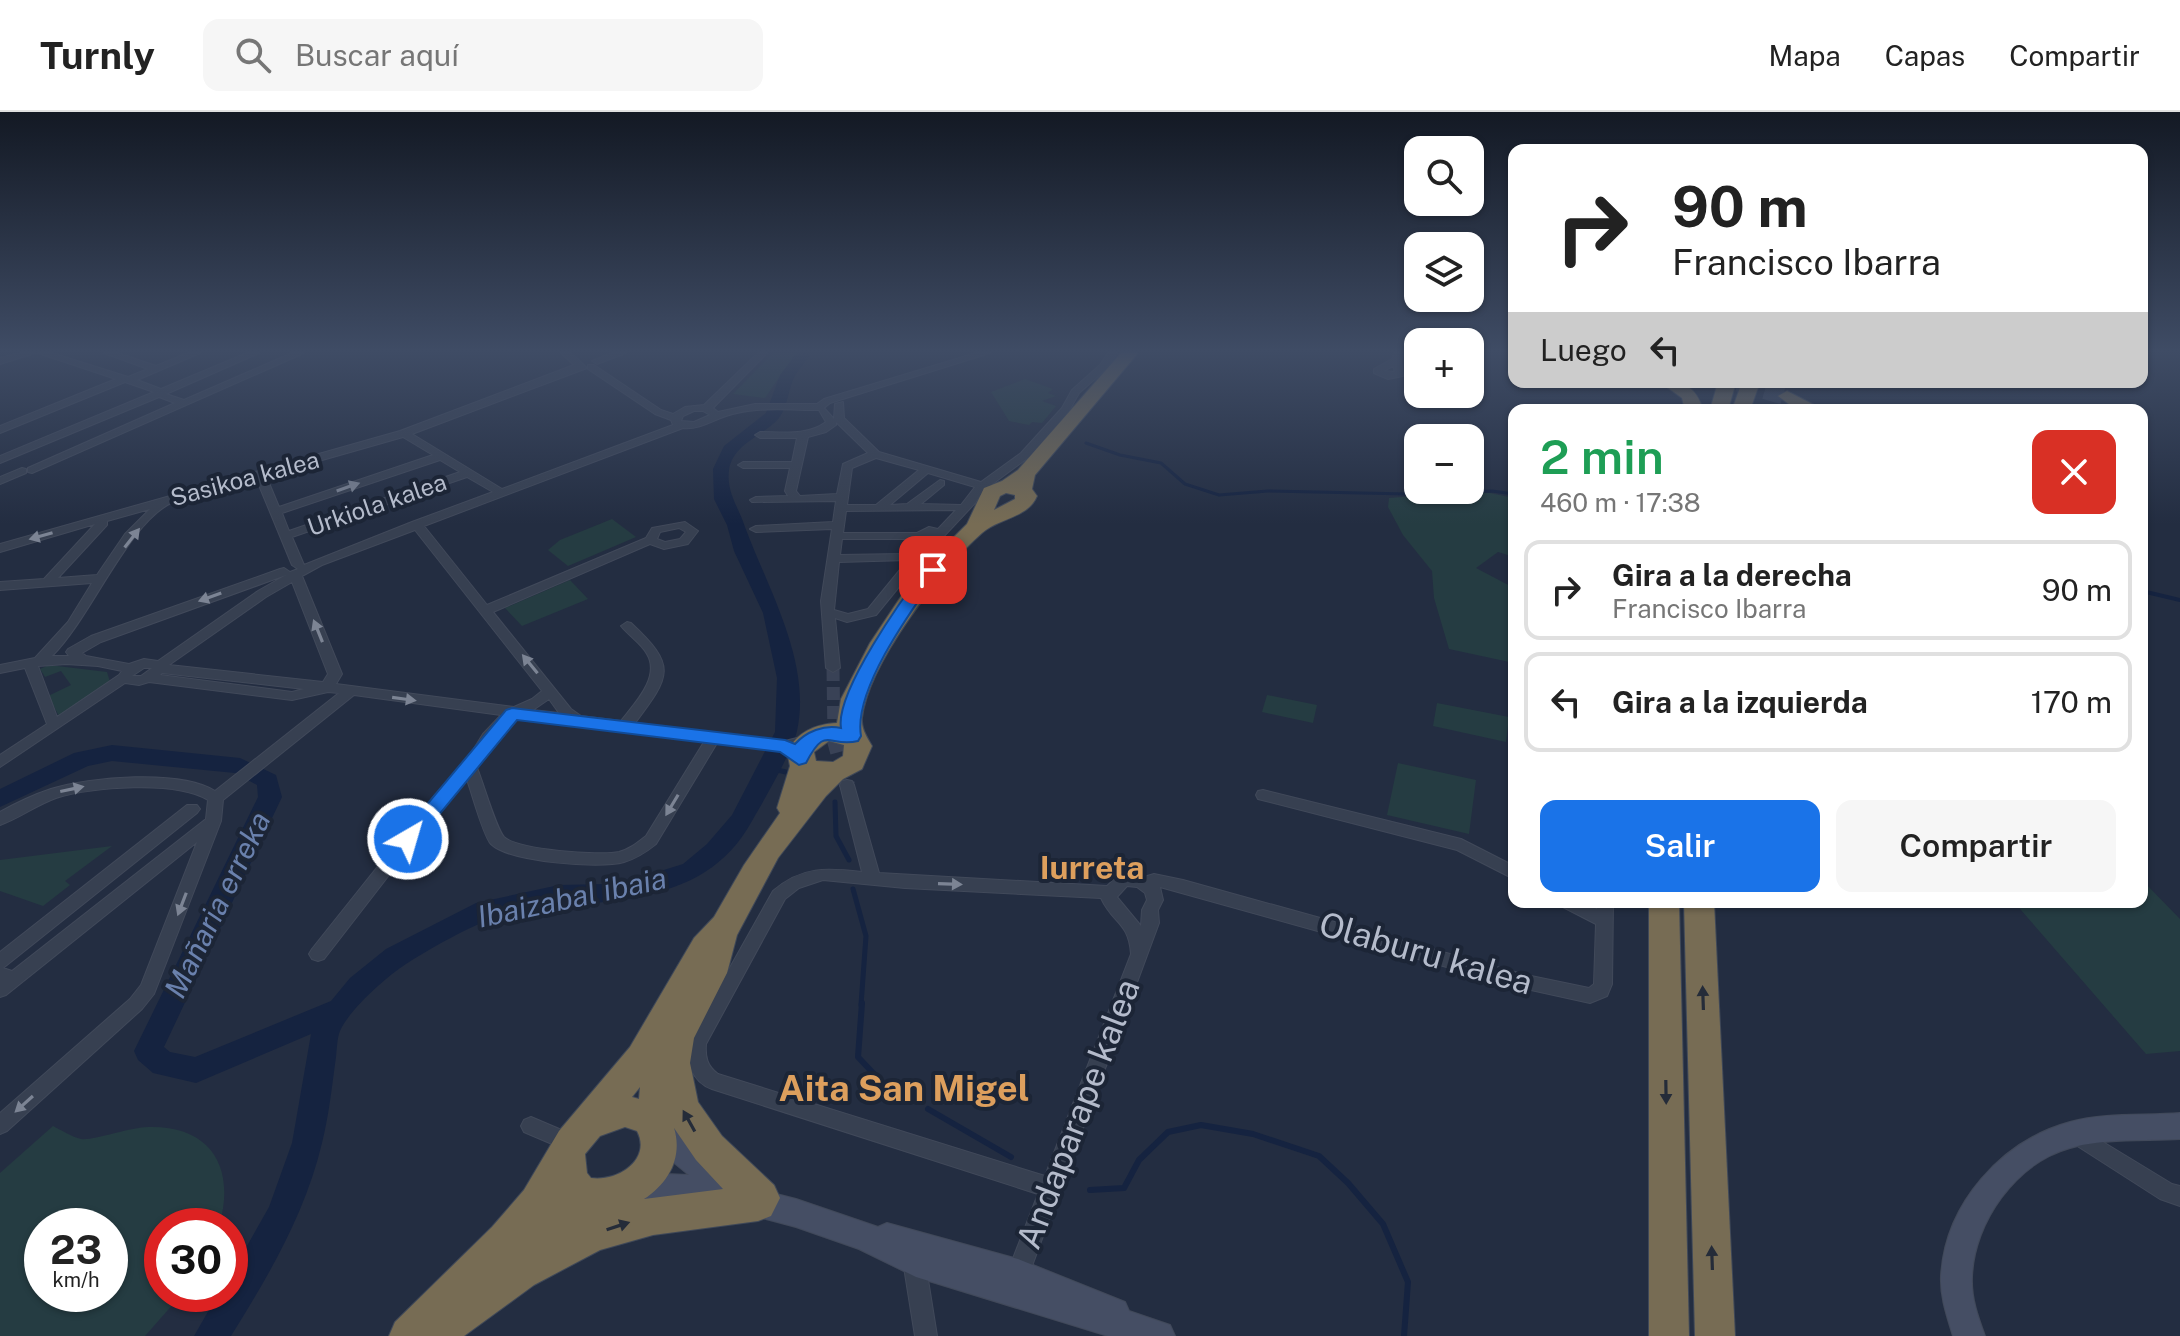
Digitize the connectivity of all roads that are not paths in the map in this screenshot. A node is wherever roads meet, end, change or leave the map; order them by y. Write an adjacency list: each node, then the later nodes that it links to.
1 (50, 410): 16 (street)
2 (111, 410): 22 (street)
3 (116, 410): 17 (street)
4 (168, 410): 21 (street)
5 (462, 410): 18 (street, Sasikoa kalea)
6 (655, 410): 15 (street)
7 (689, 410): 15 (street)
8 (697, 410): 14 (street)
9 (737, 410): 14 (street)
10 (825, 410): 20 (street)
11 (841, 410): 24 (street)
12 (1065, 410): 33 (street)
13 (1070, 410): 33 (highway)
14 (710, 412): 15 (street)
15 (678, 421): 34 (street)
16 (0, 430)
17 (72, 430): 21 (street); 25 (street)
18 (404, 433): 23 (street); 30 (street, Sasikoa kalea)
19 (760, 435): 20 (street)
20 (803, 435): 27 (street)
21 (100, 440): 31 (street)
22 (0, 454)
23 (441, 456): 28 (street); 44 (street, one-way to 23)
24 (871, 457): 29 (street); 38 (street)
25 (0, 460)
26 (743, 465): 27 (street)
27 (796, 465): 36 (street)
28 (468, 473): 34 (street); 49 (street, Urkiola kalea)
29 (922, 473): 32 (street); 33 (street); 40 (street)
30 (260, 475): 35 (street, Sasikoa kalea); 44 (street)
31 (0, 481)
32 (940, 483): 33 (street); 42 (street)
33 (996, 492): 57 (street); 70 (highway)
34 (501, 493): 46 (street)
35 (171, 499): 41 (street, Sasikoa kalea); 43 (street)
36 (797, 499): 37 (street); 38 (street)
37 (756, 500)
38 (842, 503): 40 (street); 48 (street)
39 (958, 507): 42 (street)
40 (879, 508): 42 (street)
41 (136, 509): 43 (street); 51 (street, Sasikoa kalea, one-way to 51)
42 (908, 509)
43 (152, 511): 54 (street, one-way to 43)
44 (274, 512): 49 (street)
45 (103, 523): 55 (street)
46 (416, 524): 53 (street); 58 (street)
47 (756, 529): 48 (street)
48 (837, 530): 52 (street); 52 (street)
49 (285, 536): 53 (street)
50 (650, 540): 58 (street)
51 (0, 548)
52 (832, 559): 57 (street)
53 (292, 570): 60 (street, one-way to 60); 66 (street); 67 (street, one-way to 53)
54 (99, 579): 56 (street); 61 (street)
55 (50, 580)
56 (0, 586)
57 (828, 607): 64 (street)
58 (486, 610): 68 (street, one-way to 58)
59 (627, 626): 74 (street)
60 (96, 639): 61 (street); 62 (street)
61 (55, 647): 63 (street)
62 (81, 659): 63 (street); 66 (street)
63 (36, 662): 65 (street); 72 (street)
64 (833, 668)
65 (0, 669)
66 (143, 672): 67 (street); 78 (street); 80 (street)
67 (327, 687): 69 (street)
68 (550, 690): 71 (street); 73 (street)
69 (349, 692): 71 (street, one-way to 71); 82 (street)
70 (854, 699): 75 (highway); 77 (highway)
71 (512, 714): 73 (street); 79 (street)
72 (52, 721)
73 (580, 723): 74 (street)
74 (624, 727): 76 (street)
75 (852, 736): 77 (highway); 81 (highway)
76 (713, 738): 77 (street); 79 (street, one-way to 79)
77 (804, 749): 81 (highway); 87 (highway)
78 (0, 762)
79 (470, 768): 102 (street)
80 (0, 773)
81 (841, 778): 87 (highway); 89 (street)
82 (222, 795): 85 (street, one-way to 82); 86 (street)
83 (1263, 795): 88 (street)
84 (192, 809): 103 (street)
85 (0, 819)
86 (213, 821): 104 (street); 105 (street, one-way to 105)
87 (784, 826): 100 (highway)
88 (1508, 870)
89 (872, 878): 92 (street, one-way to 92); 111 (street)
90 (1144, 883): 91 (street); 92 (street); 93 (street)
91 (1183, 886): 93 (street); 99 (street, Olaburu kalea)
92 (1111, 892): 98 (street)
93 (1152, 905): 98 (street); 101 (street, Andaparape kalea)
94 (1580, 908): 99 (street)
95 (1604, 908): 99 (street, Olaburu kalea)
96 (1664, 908): 123 (highway, one-way to 123)
97 (1699, 908): 124 (highway, one-way to 97)
98 (1124, 914): 101 (street)
99 (1603, 920)
100 (725, 926): 108 (highway); 110 (highway); 114 (highway, one-way to 100)
101 (1139, 953): 111 (street, Andaparape kalea)
102 (318, 954)
103 (0, 962)
104 (5, 981)
105 (0, 1125)
106 (531, 1126): 110 (street)
107 (2180, 1126): 109 (street)
108 (658, 1130): 110 (highway); 113 (highway); 114 (street)
109 (2075, 1134): 112 (street); 125 (street)
110 (574, 1142): 113 (highway); 119 (highway)
111 (1051, 1188): 117 (street, Andaparape kalea)
112 (2180, 1196)
113 (609, 1197): 114 (street); 119 (highway)
114 (760, 1201): 115 (street); 120 (highway, one-way to 114)
115 (878, 1238): 116 (street); 117 (street)
116 (929, 1266): 117 (street); 118 (street); 121 (street)
117 (1018, 1274): 118 (street); 122 (street)
118 (1104, 1321): 122 (street)
119 (412, 1336)
120 (431, 1336)
121 (926, 1336)
122 (1160, 1336)
123 (1669, 1336)
124 (1715, 1336)
125 (1969, 1336)

